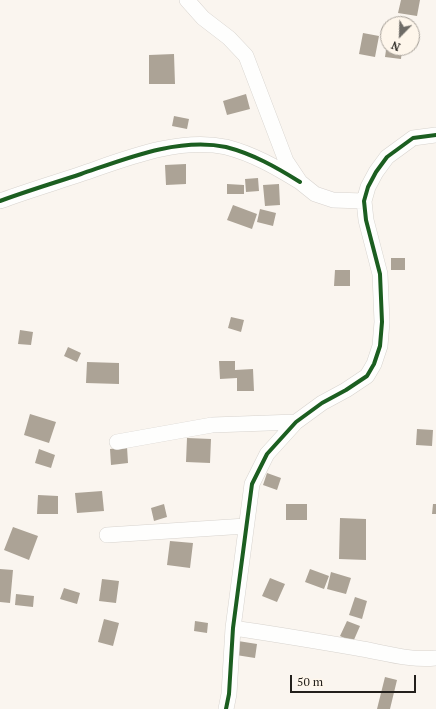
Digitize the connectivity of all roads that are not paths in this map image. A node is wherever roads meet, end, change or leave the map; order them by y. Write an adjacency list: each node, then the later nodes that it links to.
1 (187, 0): 3 (street)
2 (436, 136): 5 (street)
3 (300, 182): 4 (street); 5 (street)
4 (0, 201)
5 (364, 201): 6 (street)
6 (296, 422): 7 (street); 8 (street)
7 (117, 442)
8 (246, 526): 9 (street); 10 (street)
9 (107, 535)
10 (233, 628): 11 (street); 12 (street)
11 (436, 658)
12 (226, 709)

